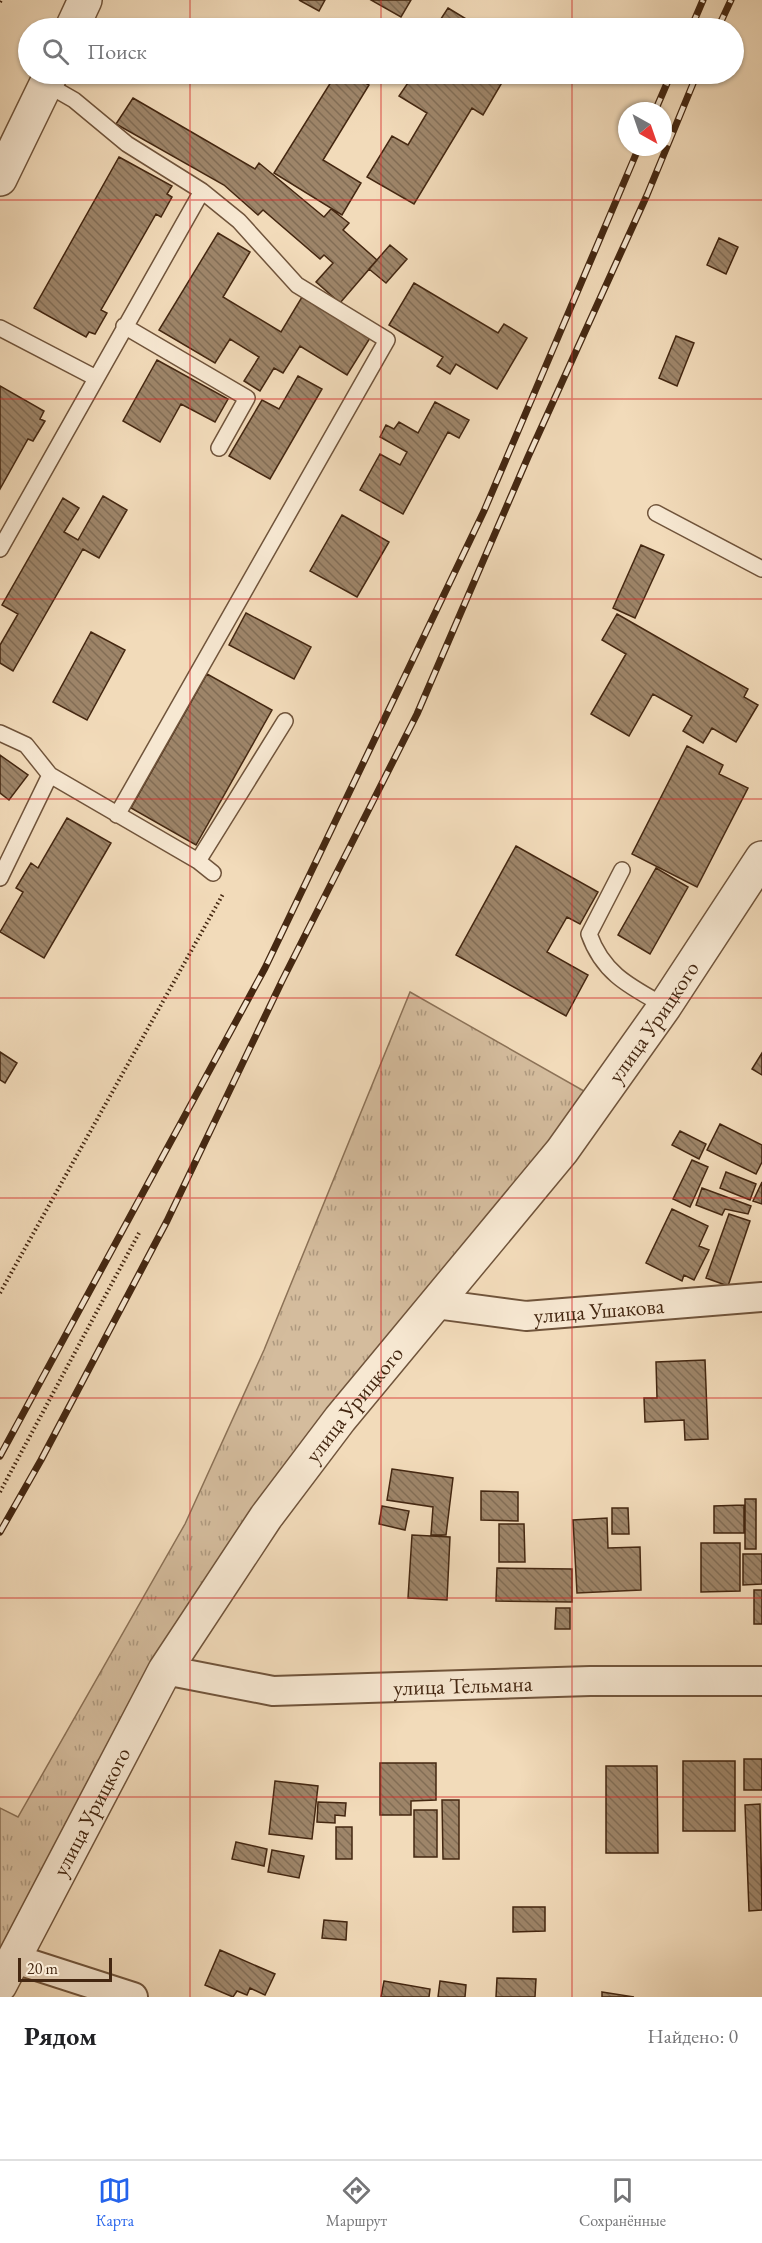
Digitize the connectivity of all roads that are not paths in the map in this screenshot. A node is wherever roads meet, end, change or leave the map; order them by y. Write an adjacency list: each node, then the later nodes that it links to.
1 (85, 0): 2 (street)
2 (77, 18)
3 (47, 84): 5 (street)
4 (55, 84): 6 (lane)
5 (0, 179)
6 (202, 191): 7 (lane); 17 (lane)
7 (124, 326): 9 (lane); 10 (lane)
8 (0, 328): 9 (lane)
9 (96, 378): 12 (lane)
10 (219, 448)
11 (656, 513): 13 (lane)
12 (0, 549)
13 (762, 569)
14 (285, 721): 18 (lane)
15 (0, 733): 16 (lane)
16 (50, 775): 17 (lane); 22 (lane)
17 (117, 815): 18 (lane)
18 (198, 861): 21 (lane)
19 (760, 868): 23 (street, улица Урицкого)
20 (622, 870): 23 (lane)
21 (213, 873)
22 (0, 878)
23 (665, 1006): 25 (street, улица Урицкого)
24 (762, 1297): 25 (street, улица Ушакова)
25 (435, 1304): 26 (street, улица Урицкого)
26 (165, 1670): 27 (street, улица Тельмана); 28 (street, улица Урицкого)
27 (762, 1681)
28 (7, 1972): 29 (street)
29 (133, 1997)

